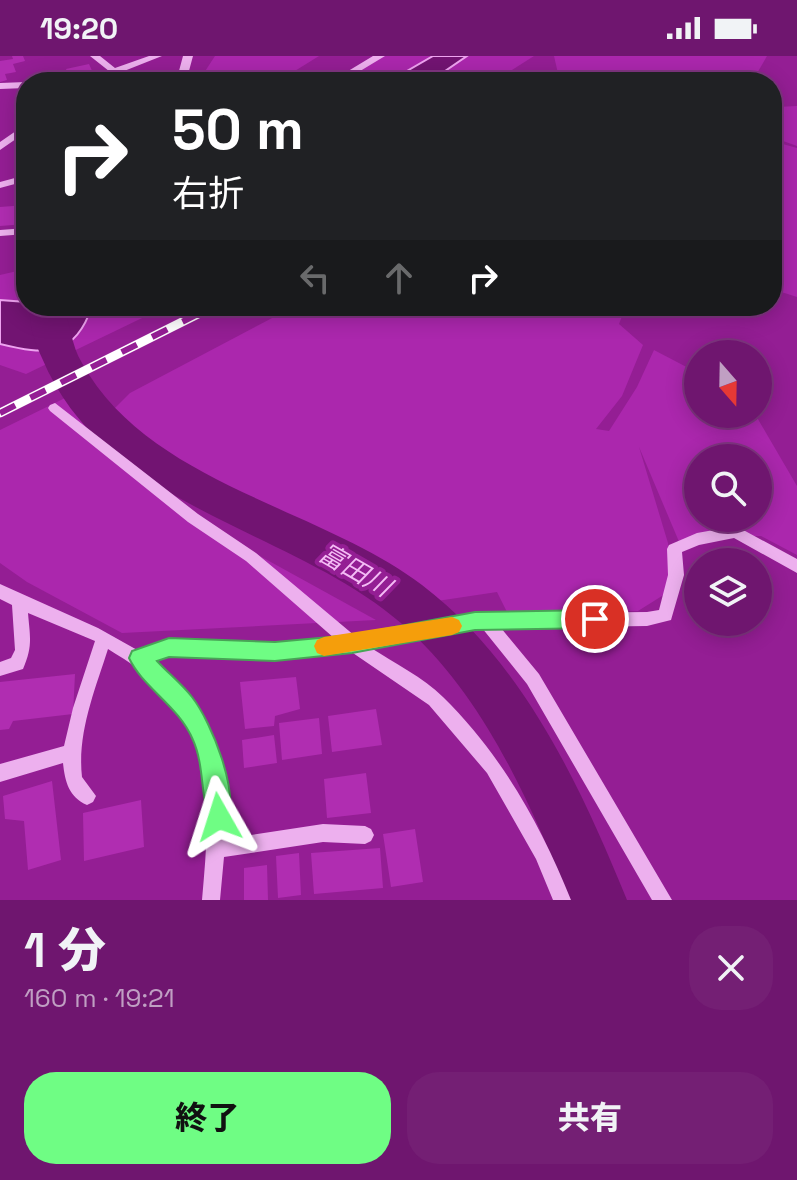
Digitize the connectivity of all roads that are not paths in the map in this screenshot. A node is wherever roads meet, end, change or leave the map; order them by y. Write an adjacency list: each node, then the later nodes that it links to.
1 (95, 56): 2 (street)
2 (157, 56)
3 (380, 56): 4 (street)
4 (352, 72)
5 (16, 135): 6 (street)
6 (0, 147)
7 (55, 408): 13 (street)
8 (797, 567): 11 (street)
9 (0, 591): 10 (street)
10 (20, 603): 12 (street); 15 (street)
11 (481, 621): 13 (street); 23 (street)
12 (104, 638): 14 (street); 16 (street)
13 (352, 644): 14 (street); 22 (street)
14 (139, 658): 20 (street)
15 (0, 669)
16 (73, 752): 17 (street); 18 (street)
17 (0, 773)
18 (87, 796)
19 (365, 835): 20 (street)
20 (216, 849): 21 (street)
21 (211, 900)
22 (562, 900)
23 (663, 900)

